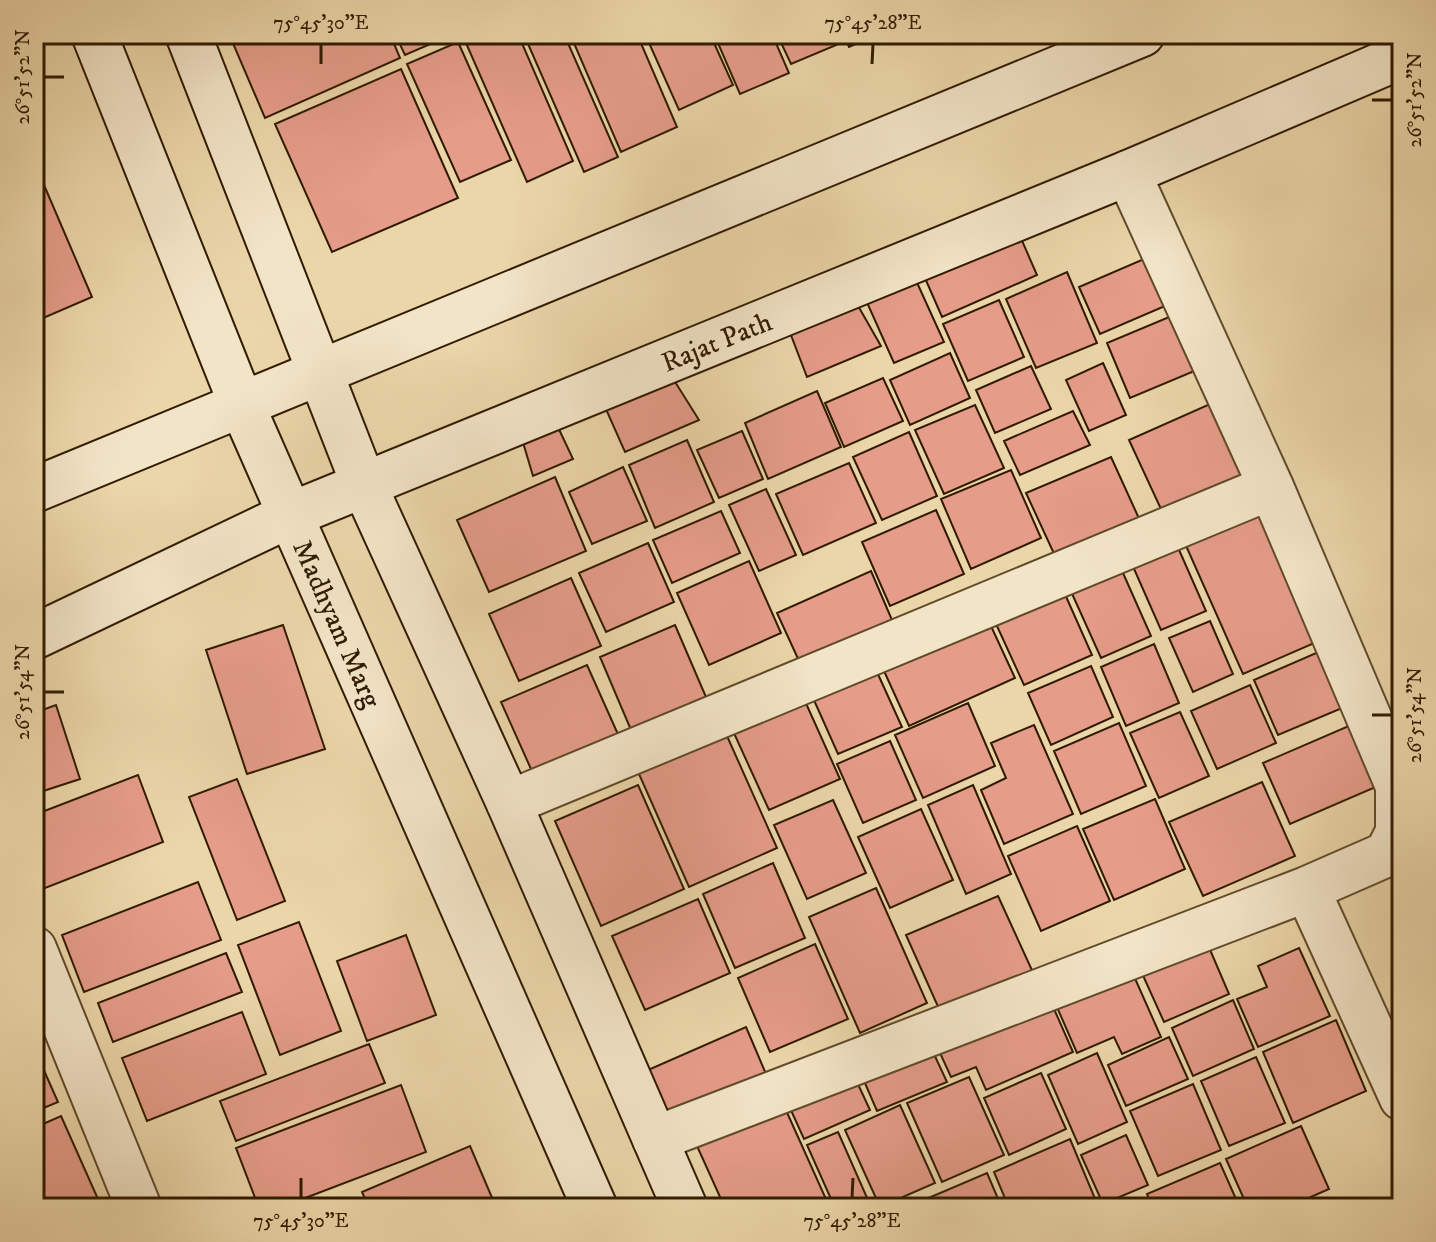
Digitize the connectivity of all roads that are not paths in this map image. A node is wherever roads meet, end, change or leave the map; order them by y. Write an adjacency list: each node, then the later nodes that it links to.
1 (94, 34): 7 (street, Madhyam Marg)
2 (188, 34): 6 (street)
3 (1142, 34): 6 (street)
4 (1402, 56): 5 (street, Rajat Path)
5 (1128, 173): 8 (street, Rajat Path); 9 (street)
6 (320, 370): 7 (street); 8 (street)
7 (241, 403): 10 (street); 11 (street, Madhyam Marg)
8 (364, 485): 11 (street, Rajat Path); 13 (street)
9 (1271, 487): 13 (street); 14 (street)
10 (34, 490)
11 (290, 515): 12 (street, Rajat Path); 19 (street, Madhyam Marg)
12 (34, 637)
13 (509, 803): 17 (street)
14 (1307, 889): 16 (street); 17 (street)
15 (34, 949): 18 (street)
16 (1402, 1098)
17 (655, 1139): 20 (street)
18 (139, 1208)
19 (595, 1208)
20 (685, 1208)

